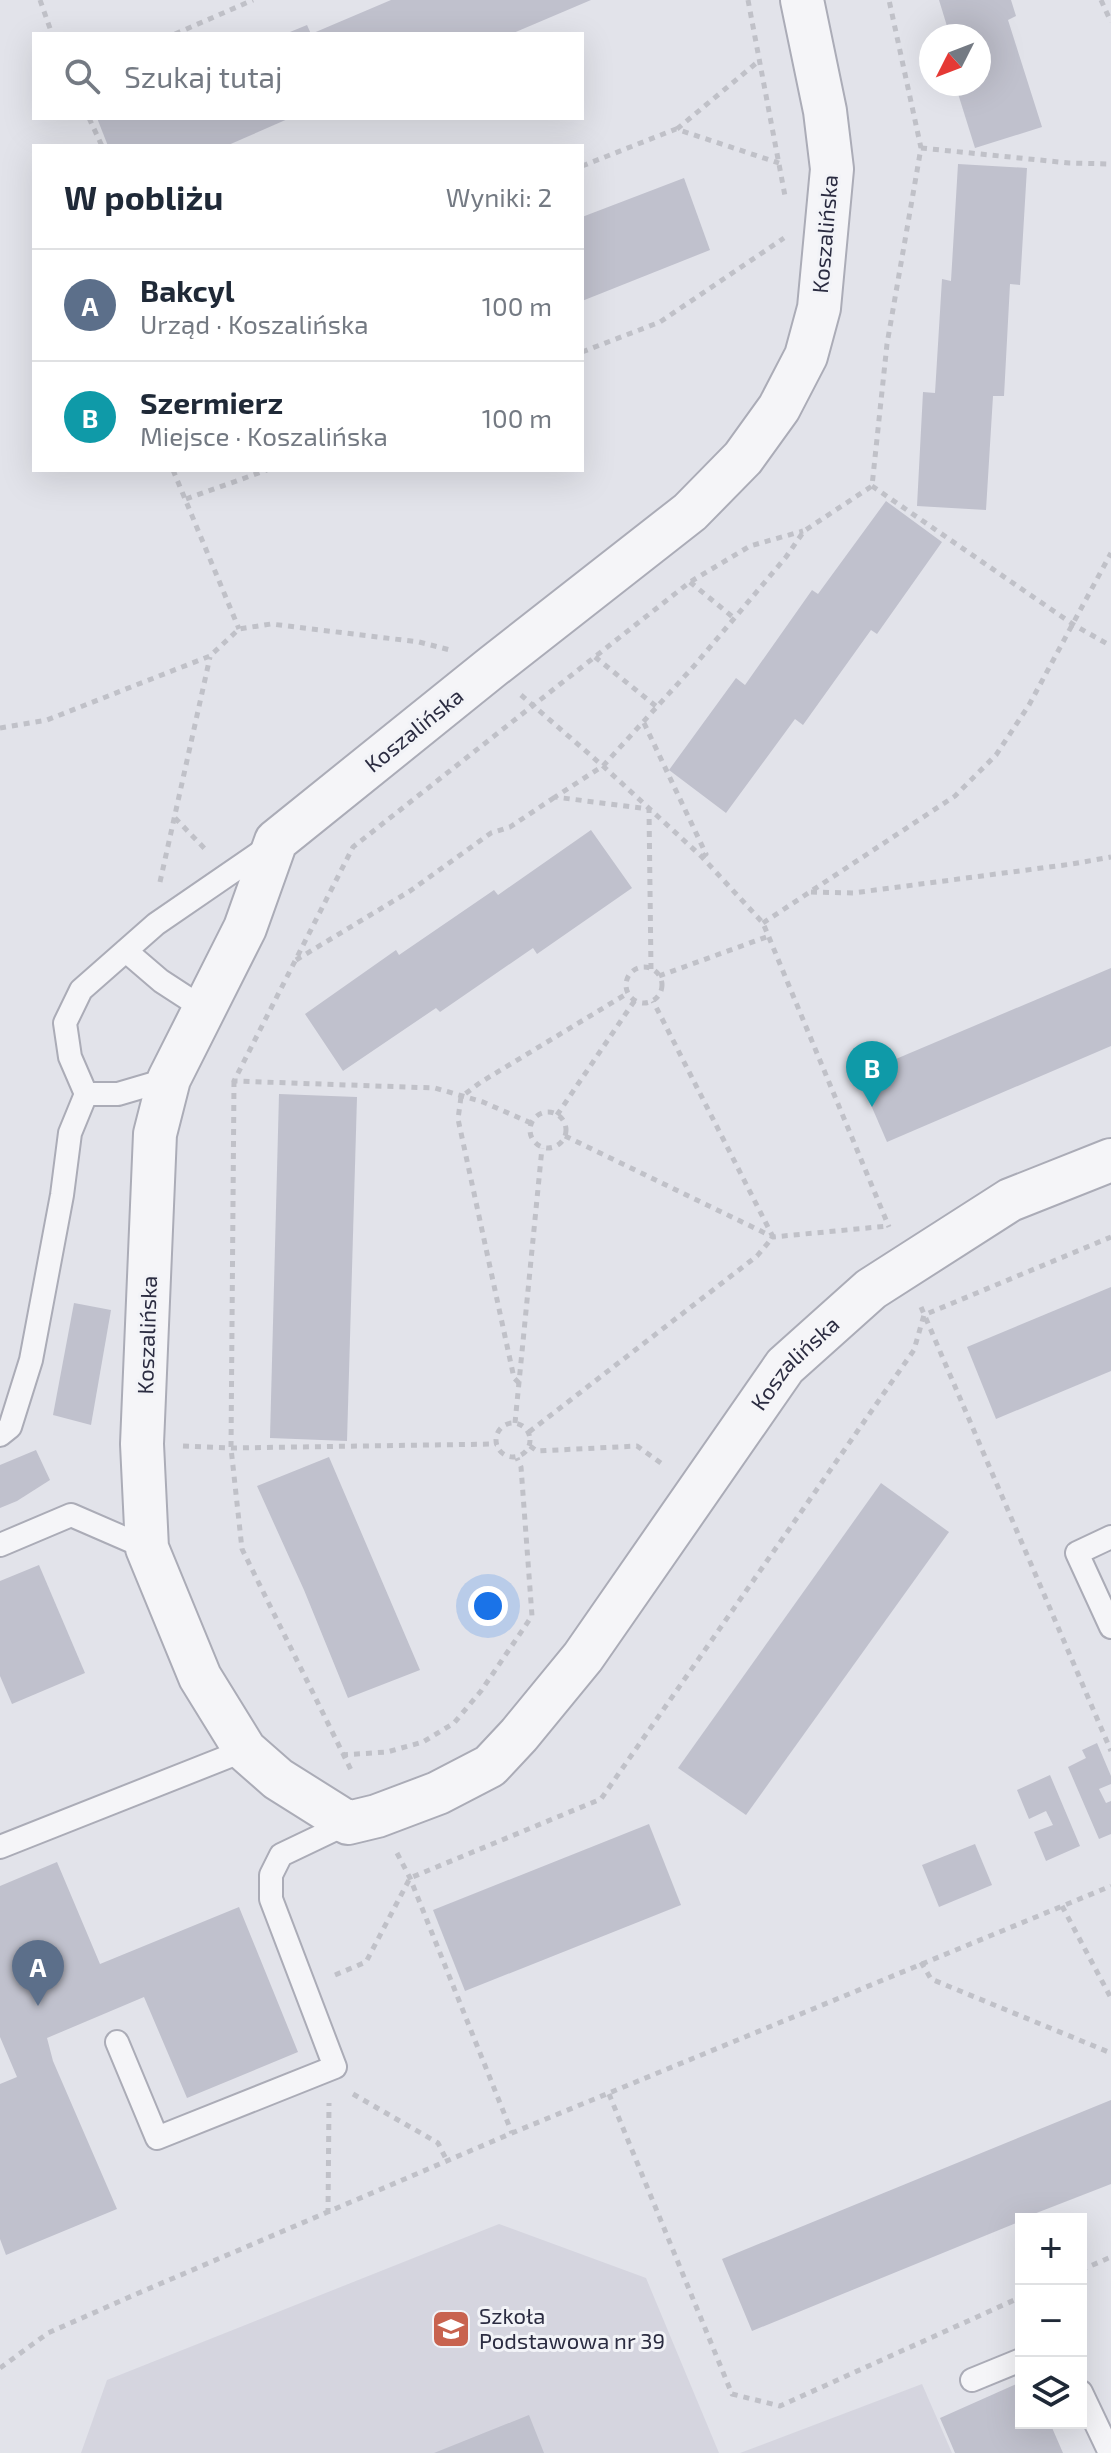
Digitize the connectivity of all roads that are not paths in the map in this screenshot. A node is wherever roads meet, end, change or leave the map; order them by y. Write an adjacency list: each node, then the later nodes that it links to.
1 (802, 0): 2 (street, Koszalińska)
2 (276, 841): 3 (lane); 4 (street, Koszalińska)
3 (126, 951): 4 (lane); 6 (lane)
4 (204, 1009): 5 (street, Koszalińska)
5 (169, 1079): 6 (lane); 11 (street, Koszalińska)
6 (86, 1094): 8 (lane)
7 (1111, 1160): 14 (street, Koszalińska)
8 (0, 1435)
9 (1111, 1537): 12 (lane)
10 (0, 1545): 11 (lane)
11 (147, 1548): 13 (street, Koszalińska)
12 (1111, 1627)
13 (245, 1750): 14 (street, Koszalińska); 15 (lane)
14 (362, 1819): 16 (lane)
15 (0, 1847)
16 (117, 2042)
17 (1015, 2362): 18 (lane)
18 (972, 2380)
19 (1087, 2405): 20 (lane)
20 (1110, 2453)

